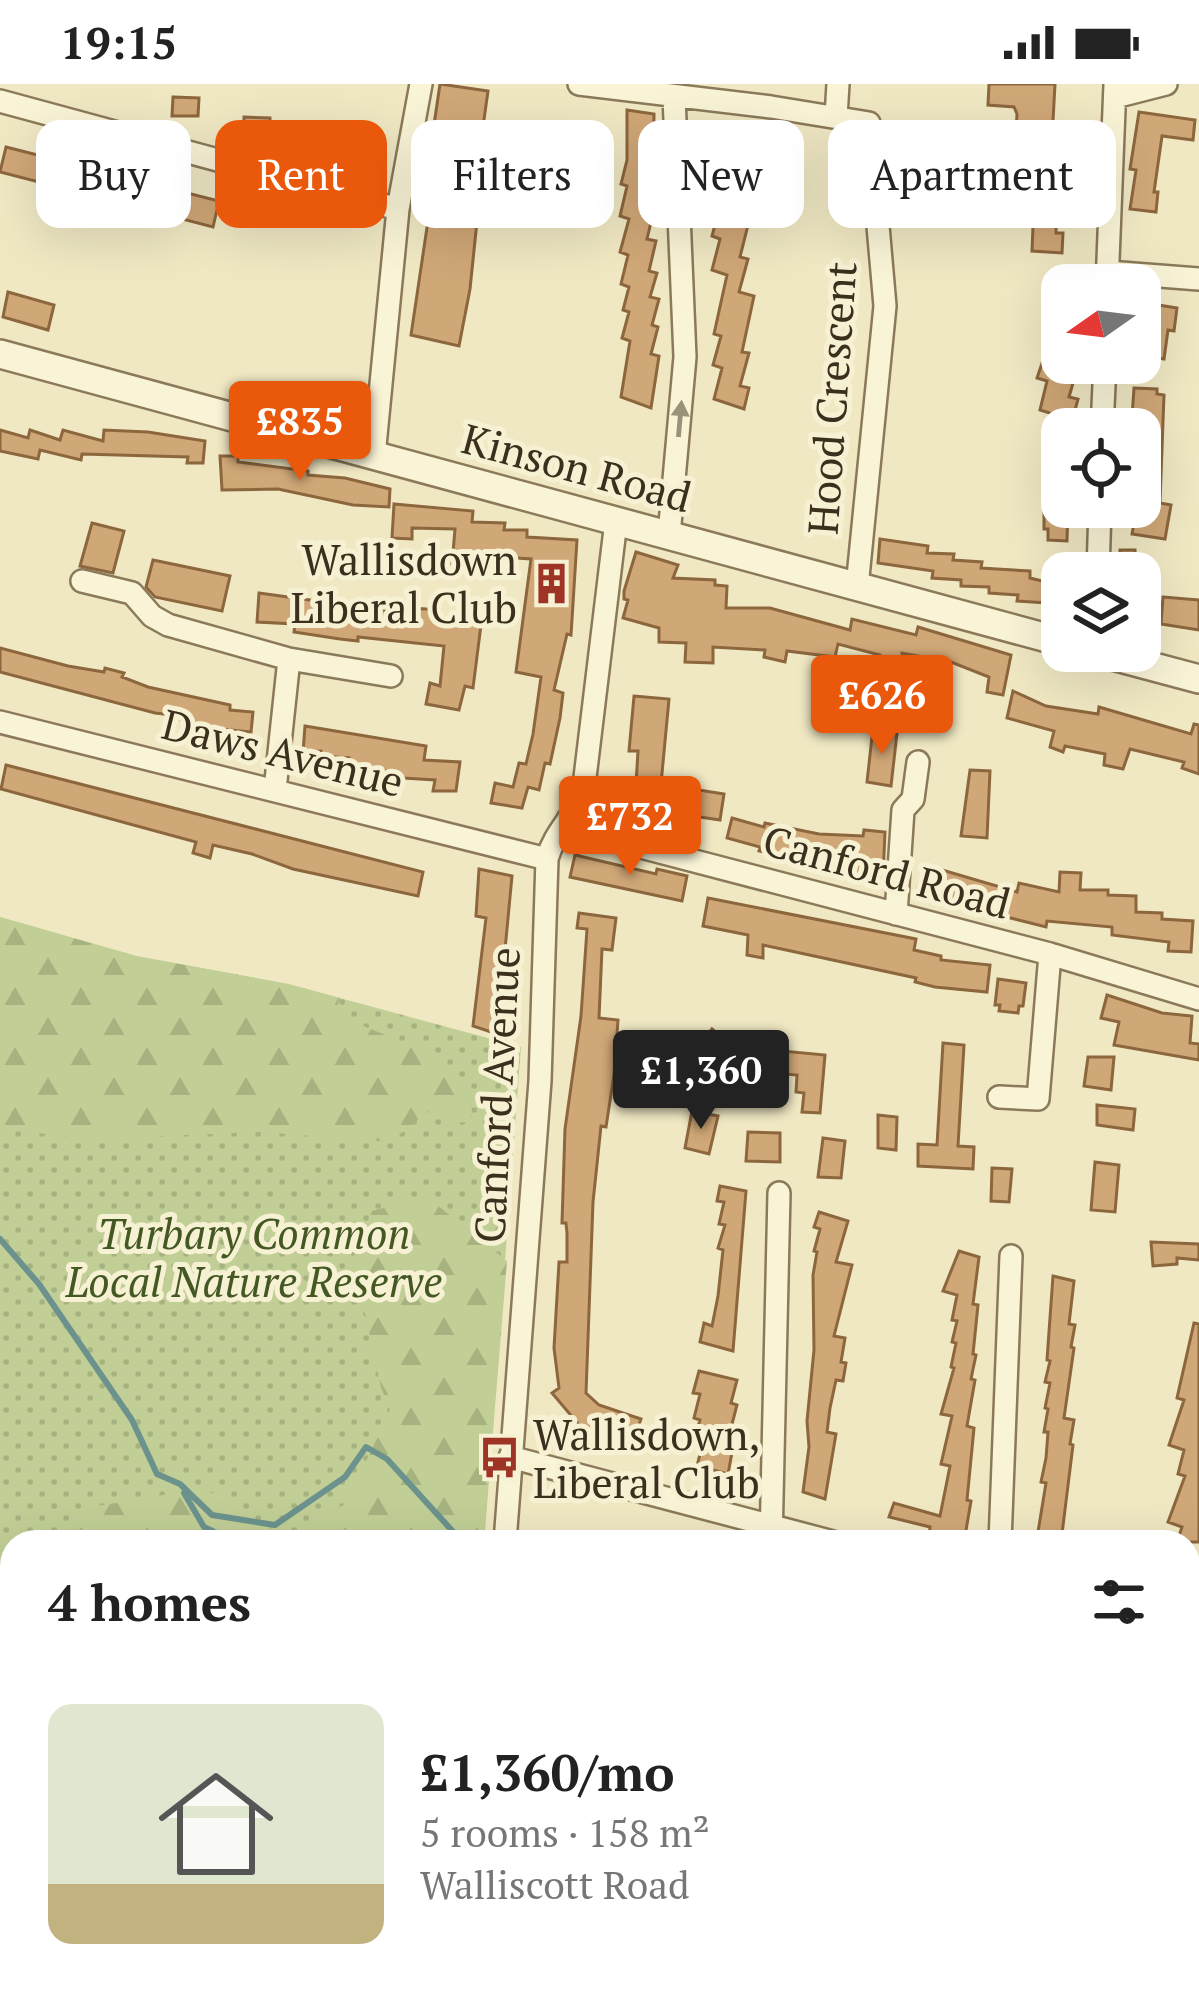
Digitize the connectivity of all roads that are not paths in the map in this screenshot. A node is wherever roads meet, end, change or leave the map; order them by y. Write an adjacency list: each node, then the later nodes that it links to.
1 (421, 84): 9 (street)
2 (579, 84): 7 (street)
3 (838, 84): 8 (street)
4 (1166, 84): 5 (street)
5 (1115, 91): 10 (street)
6 (10, 97): 9 (street)
7 (674, 97): 8 (street); 16 (street, one-way to 7)
8 (836, 117): 18 (street, Hood Crescent)
9 (398, 209): 14 (street)
10 (1109, 264)
11 (1161, 279): 12 (street)
12 (1199, 280)
13 (0, 354): 14 (street, Kinson Road)
14 (374, 456): 15 (street, Kinson Road)
15 (616, 521): 16 (street, Kinson Road); 27 (street, Canford Avenue)
16 (669, 536): 18 (street, Kinson Road)
17 (82, 581): 20 (street)
18 (857, 587): 19 (street, Kinson Road)
19 (1041, 636)
20 (289, 659): 22 (street); 26 (street)
21 (1161, 669): 23 (street)
22 (391, 676)
23 (1199, 679)
24 (0, 722): 26 (street, Daws Avenue)
25 (918, 762): 29 (street)
26 (275, 790): 28 (street, Daws Avenue)
27 (568, 819): 28 (street, Canford Avenue); 29 (street, Canford Road)
28 (547, 860): 35 (street, Canford Avenue)
29 (896, 914): 30 (street, Canford Road)
30 (1050, 954): 31 (street, Canford Road); 32 (street, Canford Road)
31 (1199, 999)
32 (999, 1097)
33 (779, 1193): 38 (street)
34 (1011, 1256): 39 (street)
35 (511, 1457): 36 (street, Canford Avenue); 37 (street)
36 (506, 1530)
37 (757, 1530)
38 (771, 1530)
39 (1000, 1530)

